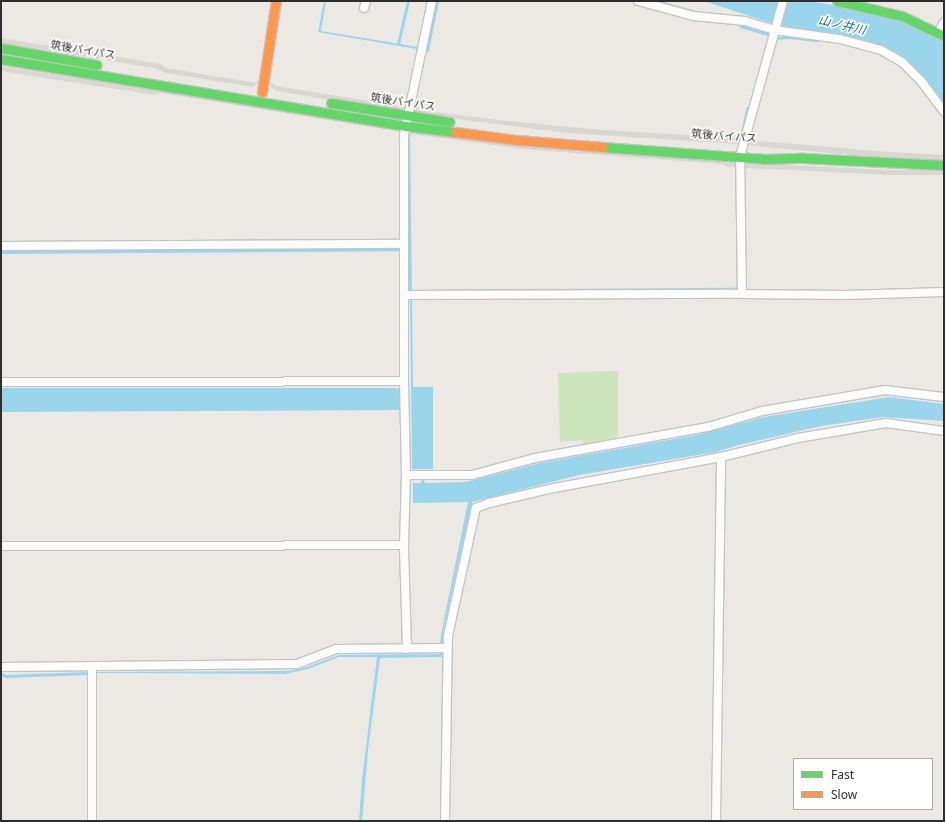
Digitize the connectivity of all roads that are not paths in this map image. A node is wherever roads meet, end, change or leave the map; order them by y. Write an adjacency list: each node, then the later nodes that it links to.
1 (276, 1): 12 (main road)
2 (432, 1): 15 (street)
3 (638, 1): 7 (street)
4 (782, 1): 7 (street)
5 (838, 1): 8 (main road)
6 (944, 22): 8 (street)
7 (775, 28): 14 (street); 17 (street)
8 (941, 34)
9 (1, 48): 11 (main road, 筑後バイパス)
10 (1, 58): 16 (main road, 筑後バイパス)
11 (103, 66)
12 (262, 92)
13 (325, 102): 15 (main road, 筑後バイパス)
14 (944, 112)
15 (408, 116): 16 (street); 17 (main road, 筑後バイパス)
16 (406, 126): 17 (main road, 筑後バイパス); 19 (street)
17 (741, 153): 18 (main road, 筑後バイパス); 22 (street)
18 (944, 165)
19 (404, 244): 20 (street); 23 (street)
20 (1, 246)
21 (944, 292): 22 (street)
22 (742, 294): 23 (street)
23 (405, 295): 25 (street)
24 (1, 382): 25 (street)
25 (404, 384): 29 (street)
26 (944, 397): 29 (street)
27 (944, 431): 28 (street)
28 (721, 457): 32 (street); 38 (street)
29 (406, 476): 30 (street)
30 (404, 545): 31 (street); 33 (street)
31 (1, 546)
32 (447, 648): 33 (street); 37 (street)
33 (407, 649): 34 (street)
34 (92, 666): 35 (street); 36 (street)
35 (1, 668)
36 (92, 821)
37 (445, 821)
38 (716, 821)

